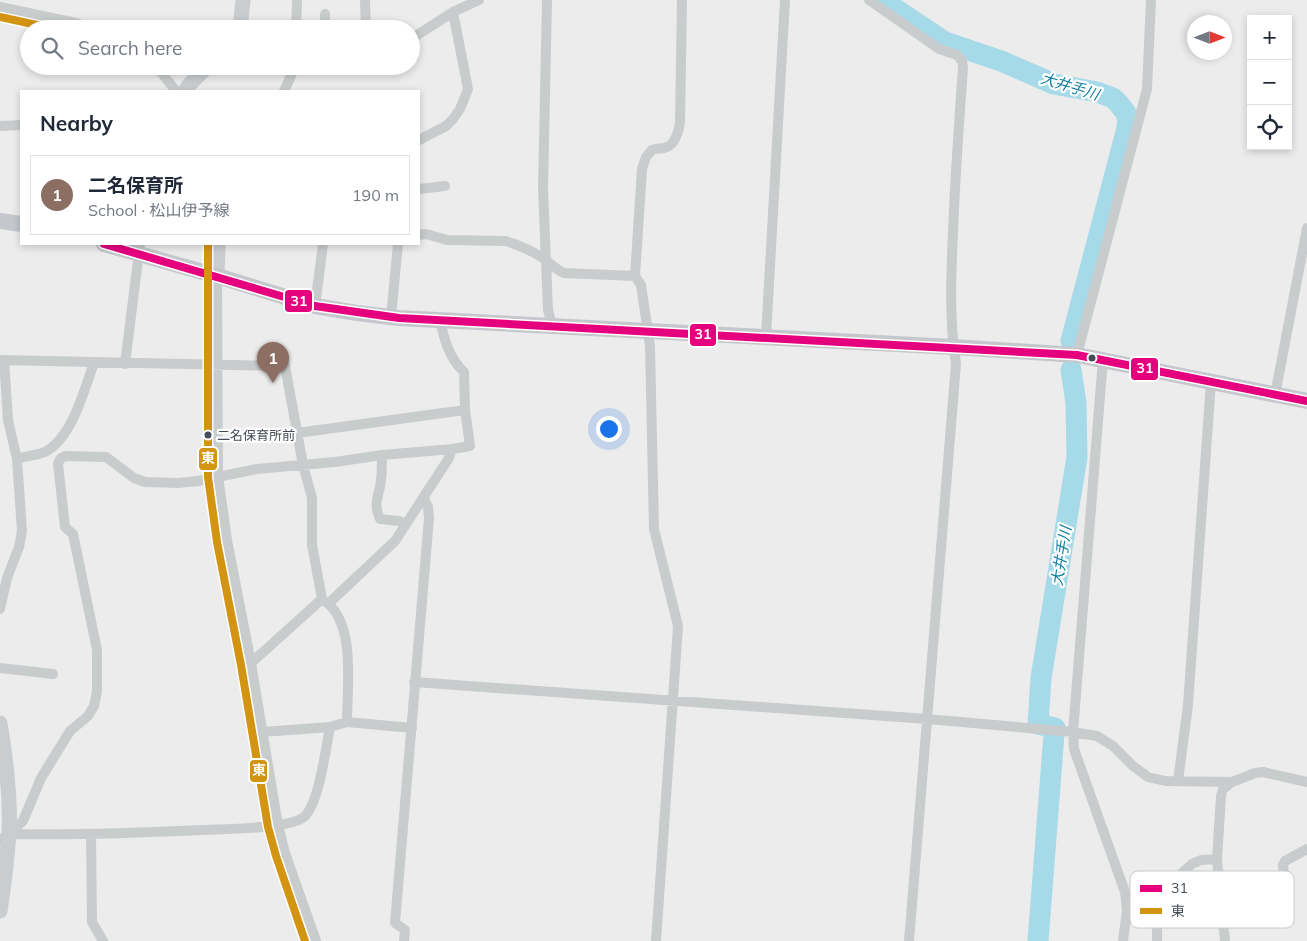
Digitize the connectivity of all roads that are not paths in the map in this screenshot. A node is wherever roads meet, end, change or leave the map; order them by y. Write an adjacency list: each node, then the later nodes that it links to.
1 (243, 0): 14 (main road)
2 (365, 0): 17 (street)
3 (479, 0): 11 (street)
4 (547, 0): 39 (street)
5 (682, 0): 41 (street)
6 (786, 0): 47 (street)
7 (869, 0): 48 (street)
8 (1151, 0): 49 (street)
9 (297, 2): 15 (street)
10 (0, 7): 13 (street)
11 (453, 12): 18 (street); 27 (street)
12 (325, 14): 16 (street)
13 (62, 20)
14 (241, 20)
15 (296, 20)
16 (325, 20)
17 (366, 20)
18 (420, 33)
19 (163, 75): 22 (street)
20 (199, 75): 23 (main road)
21 (291, 75): 24 (street)
22 (175, 90)
23 (186, 90)
24 (284, 90)
25 (20, 125): 26 (street)
26 (0, 126)
27 (420, 139)
28 (445, 186): 29 (street)
29 (420, 189)
30 (0, 221): 31 (main road)
31 (20, 224)
32 (1307, 228): 56 (street)
33 (420, 235): 39 (street)
34 (113, 245): 38 (main road)
35 (218, 245): 40 (main road)
36 (323, 245): 42 (street)
37 (398, 245): 43 (street)
38 (139, 248): 40 (main road); 53 (street)
39 (546, 260): 41 (street); 45 (street)
40 (217, 276): 42 (main road); 54 (street)
41 (635, 276): 46 (street)
42 (315, 306): 43 (main road)
43 (391, 317): 44 (main road)
44 (440, 320): 45 (main road); 58 (street)
45 (552, 326): 46 (main road)
46 (647, 330): 47 (main road); 75 (street)
47 (766, 337): 48 (main road)
48 (953, 347): 49 (main road); 76 (street)
49 (1077, 355): 50 (main road)
50 (1103, 359): 55 (main road); 82 (street)
51 (2, 360): 52 (street); 63 (street)
52 (94, 363): 53 (street); 61 (street)
53 (125, 364): 54 (street)
54 (217, 365): 59 (street); 66 (street)
55 (1210, 381): 56 (main road); 83 (street)
56 (1275, 395): 57 (main road)
57 (1307, 401)
58 (465, 410): 59 (street); 60 (street)
59 (298, 433): 65 (street)
60 (452, 450): 62 (street); 67 (street)
61 (46, 451): 63 (street); 64 (street)
62 (382, 455): 65 (street); 68 (street)
63 (17, 458): 70 (street)
64 (60, 459): 66 (street); 88 (street)
65 (303, 465): 66 (street); 69 (street)
66 (218, 476): 71 (street)
67 (424, 498): 68 (street); 74 (street)
68 (406, 524): 69 (street)
69 (325, 601): 71 (street); 77 (street)
70 (0, 609)
71 (251, 664): 81 (street)
72 (0, 668): 73 (street)
73 (53, 674)
74 (414, 682): 75 (street); 80 (street)
75 (674, 701): 76 (street); 102 (street)
76 (927, 719): 82 (street); 103 (street)
77 (347, 722): 79 (street); 80 (street)
78 (0, 723): 88 (main road)
79 (330, 727): 81 (street); 86 (street)
80 (412, 728): 101 (street)
81 (262, 732): 86 (street)
82 (1073, 732): 83 (street); 95 (street)
83 (1178, 782): 84 (street)
84 (1232, 782): 85 (street); 90 (street)
85 (1307, 782)
86 (278, 825): 87 (street); 100 (street)
87 (91, 835): 88 (street); 99 (street)
88 (4, 837): 96 (main road)
89 (1307, 849): 93 (street)
90 (1217, 859): 91 (street); 92 (street)
91 (1184, 871)
92 (1218, 871)
93 (1284, 871)
94 (1130, 908): 95 (street)
95 (1127, 910): 104 (street)
96 (0, 911)
97 (1157, 928): 105 (street)
98 (1224, 928): 106 (street)
99 (104, 941)
100 (316, 941)
101 (404, 941)
102 (656, 941)
103 (909, 941)
104 (1123, 941)
105 (1157, 941)
106 (1225, 941)

